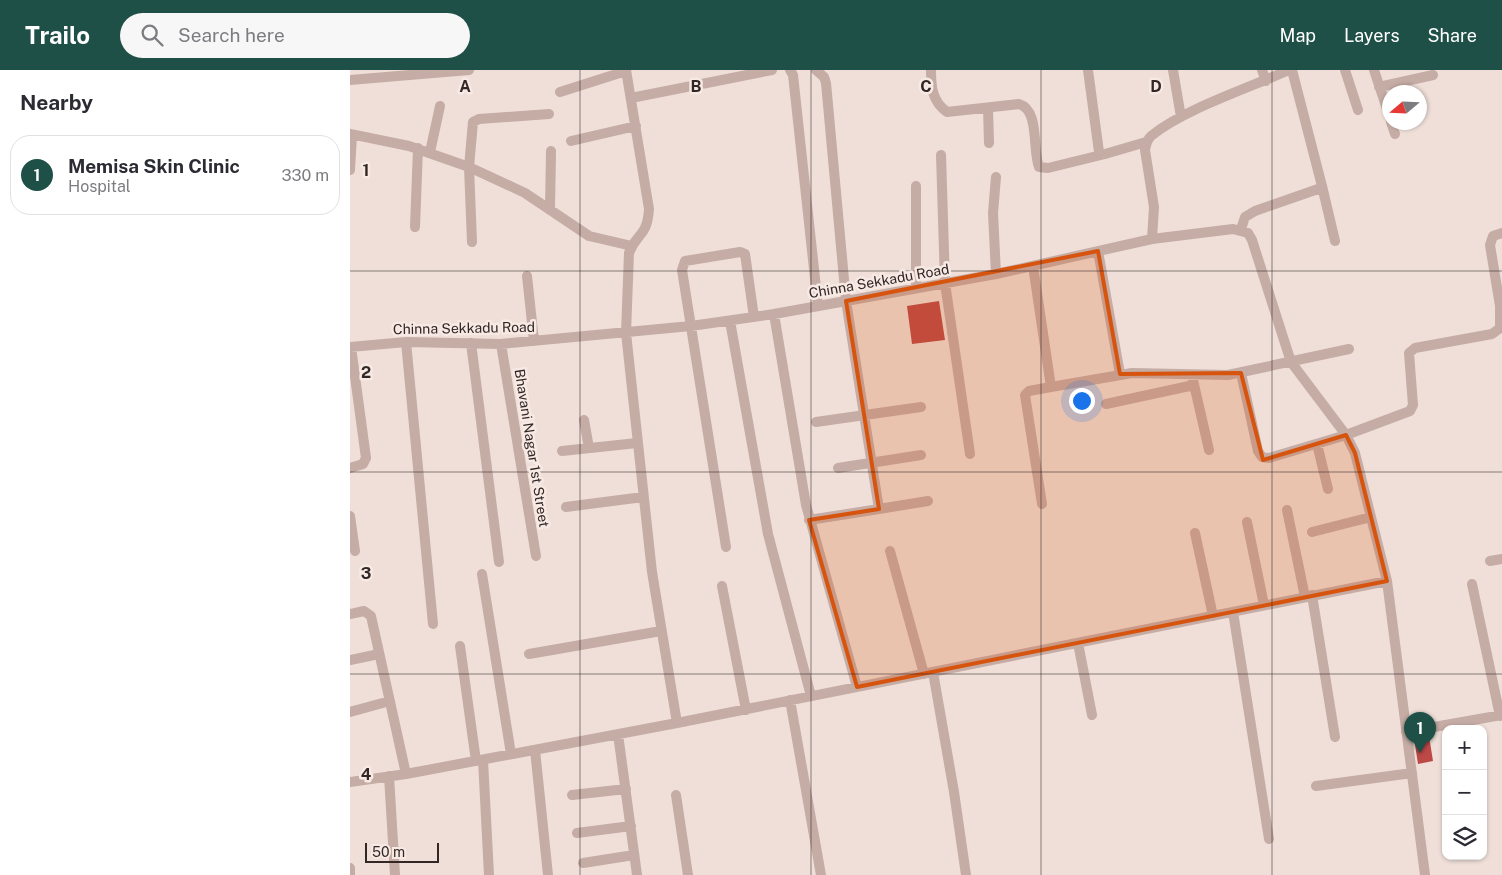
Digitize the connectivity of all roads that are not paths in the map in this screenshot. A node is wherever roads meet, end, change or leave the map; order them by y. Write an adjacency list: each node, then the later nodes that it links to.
1 (469, 70): 13 (street)
2 (626, 70): 19 (street); 21 (street)
3 (772, 70): 21 (street)
4 (790, 70): 59 (street)
5 (816, 70): 58 (street)
6 (931, 70): 23 (street)
7 (1088, 70): 37 (street)
8 (1173, 70): 26 (street)
9 (1262, 70): 17 (street)
10 (1291, 70): 17 (street); 43 (street)
11 (1345, 70): 24 (street)
12 (1374, 70): 18 (street)
13 (406, 73): 14 (street)
14 (364, 75): 16 (street)
15 (1433, 75): 18 (street)
16 (350, 80)
17 (1266, 80): 26 (street)
18 (1379, 87): 20 (street)
19 (560, 92)
20 (1382, 95)
21 (631, 98): 27 (street)
22 (440, 106): 36 (street)
23 (988, 108): 33 (street); 37 (street)
24 (1358, 110)
25 (550, 114): 39 (street)
26 (1181, 117): 32 (street)
27 (636, 126): 31 (street); 51 (street)
28 (1394, 130): 29 (street)
29 (1395, 134)
30 (351, 135): 34 (street); 40 (street)
31 (571, 141)
32 (1146, 142): 37 (street); 48 (street)
33 (989, 143)
34 (418, 148): 36 (street); 45 (street)
35 (551, 151): 44 (street)
36 (430, 152): 39 (street)
37 (1105, 154)
38 (941, 155): 56 (street)
39 (469, 167): 44 (street); 50 (street)
40 (350, 170)
41 (996, 177): 54 (street)
42 (916, 186): 57 (street)
43 (1322, 186): 46 (street); 49 (street)
44 (550, 210): 51 (street)
45 (415, 227)
46 (1241, 229): 48 (street, Chinna Sekkadu Road); 72 (street)
47 (1502, 234): 60 (street)
48 (1152, 239): 52 (street, Chinna Sekkadu Road)
49 (1335, 241)
50 (472, 242)
51 (632, 246): 65 (street)
52 (1098, 251): 53 (street, Chinna Sekkadu Road); 74 (street)
53 (1033, 266): 54 (street, Chinna Sekkadu Road); 77 (street)
54 (996, 274): 56 (street, Chinna Sekkadu Road)
55 (527, 276): 66 (street)
56 (944, 283): 57 (street, Chinna Sekkadu Road); 89 (street)
57 (916, 288): 58 (street, Chinna Sekkadu Road)
58 (846, 301): 59 (street, Chinna Sekkadu Road); 80 (street)
59 (818, 306): 61 (street, Chinna Sekkadu Road)
60 (1501, 306): 83 (street)
61 (774, 314): 62 (street, Chinna Sekkadu Road); 103 (street)
62 (754, 317): 63 (street, Chinna Sekkadu Road); 64 (street)
63 (730, 321): 64 (street, Chinna Sekkadu Road); 132 (street)
64 (691, 326): 65 (street, Chinna Sekkadu Road); 107 (street)
65 (626, 333): 66 (street, Chinna Sekkadu Road); 84 (street)
66 (534, 341): 69 (street, Chinna Sekkadu Road)
67 (406, 342): 68 (street, Chinna Sekkadu Road); 70 (street, Chinna Sekkadu Road); 123 (street)
68 (471, 343): 69 (street, Chinna Sekkadu Road); 113 (street)
69 (501, 344): 110 (street, Bhavani Nagar 1st Street)
70 (350, 347): 92 (street)
71 (1348, 349): 72 (street)
72 (1291, 362): 73 (street); 83 (street)
73 (1241, 373): 75 (street); 85 (street)
74 (1120, 374): 75 (street); 77 (street)
75 (1191, 374): 76 (street)
76 (1194, 385): 78 (street); 87 (street)
77 (1051, 387): 97 (street)
78 (1106, 404)
79 (921, 407): 80 (street)
80 (864, 414): 82 (street); 91 (street)
81 (584, 420): 86 (street)
82 (816, 422)
83 (1346, 435): 85 (street); 102 (street)
84 (637, 443): 86 (street); 95 (street)
85 (1317, 444): 94 (street)
86 (589, 448): 88 (street)
87 (1209, 450)
88 (562, 451)
89 (970, 454)
90 (922, 456): 91 (street)
91 (872, 463): 93 (street); 99 (street)
92 (350, 468)
93 (838, 468)
94 (1328, 489)
95 (643, 497): 98 (street); 124 (street)
96 (928, 501): 99 (street)
97 (1042, 504)
98 (566, 507)
99 (879, 508): 103 (street)
100 (1287, 510): 118 (street)
101 (350, 516): 108 (street)
102 (1371, 517): 105 (street); 115 (street)
103 (809, 520): 131 (street)
104 (1247, 522): 119 (street)
105 (1312, 532)
106 (1195, 533): 122 (street)
107 (726, 547)
108 (355, 550)
109 (890, 551): 130 (street)
110 (536, 556)
111 (1502, 559): 112 (street)
112 (1490, 561)
113 (499, 562)
114 (482, 574): 144 (street)
115 (1387, 581): 118 (street); 140 (street)
116 (1472, 584): 138 (street)
117 (722, 586): 135 (street)
118 (1308, 596): 119 (street); 142 (street)
119 (1264, 605): 120 (street)
120 (1233, 612): 122 (street); 156 (street)
121 (350, 614): 127 (street)
122 (1212, 616): 125 (street)
123 (433, 624)
124 (661, 631): 128 (street); 139 (street)
125 (1078, 643): 130 (street); 137 (street)
126 (460, 646): 145 (street)
127 (379, 654): 129 (street); 134 (street)
128 (529, 654)
129 (350, 660)
130 (928, 673): 131 (street); 167 (street)
131 (857, 687): 132 (street)
132 (812, 696): 133 (street)
133 (790, 700): 135 (street); 166 (street)
134 (390, 701): 136 (street); 147 (street)
135 (746, 710): 139 (street)
136 (350, 712)
137 (1092, 715)
138 (1501, 716): 140 (street)
139 (677, 723): 141 (street)
140 (1406, 732): 146 (street)
141 (618, 734): 143 (street); 151 (street)
142 (1335, 737)
143 (536, 750): 144 (street); 163 (street)
144 (510, 754): 145 (street)
145 (479, 760): 147 (street); 162 (street)
146 (1412, 773): 150 (street); 168 (street)
147 (406, 774): 148 (street)
148 (389, 776): 149 (street); 161 (street)
149 (350, 782)
150 (1316, 786)
151 (626, 789): 152 (street); 154 (street)
152 (572, 795)
153 (676, 795): 165 (street)
154 (631, 826): 155 (street); 157 (street)
155 (577, 833)
156 (1269, 838)
157 (634, 855): 158 (street); 164 (street)
158 (583, 863)
159 (350, 868): 160 (street)
160 (350, 875)
161 (395, 875)
162 (489, 875)
163 (548, 875)
164 (637, 875)
165 (688, 875)
166 (821, 875)
167 (966, 875)
168 (1425, 875)

